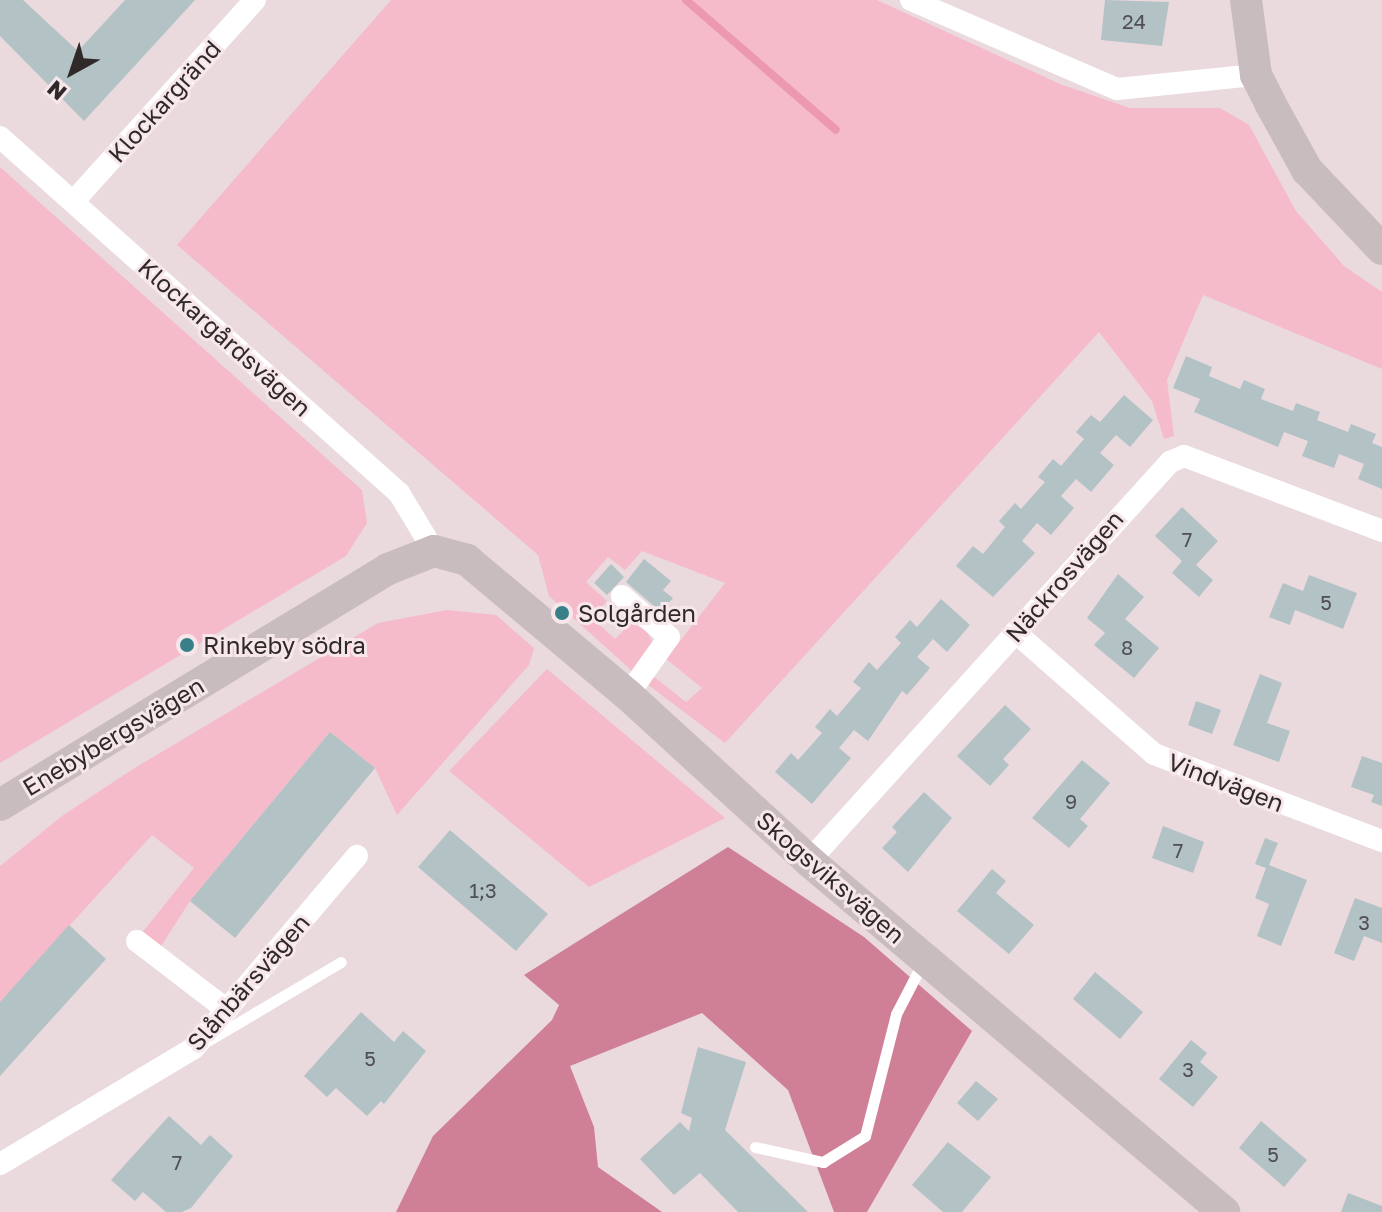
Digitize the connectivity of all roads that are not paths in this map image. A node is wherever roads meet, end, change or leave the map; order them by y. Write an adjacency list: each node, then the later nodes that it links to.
1 (255, 0): 6 (street, Klockargränd)
2 (911, 0): 4 (street)
3 (1246, 0): 4 (street)
4 (1256, 75): 7 (street)
5 (0, 137): 6 (street, Klockargårdsvägen)
6 (73, 202): 9 (street, Klockargårdsvägen)
7 (1382, 249)
8 (1382, 531): 11 (street, Näckrosvägen)
9 (434, 551): 12 (street, Skogsviksvägen); 13 (street, Enebybergsvägen)
10 (622, 596): 12 (street)
11 (1015, 632): 14 (street, Vindvägen); 16 (street, Näckrosvägen)
12 (628, 695): 16 (street, Skogsviksvägen)
13 (0, 805)
14 (1382, 841)
15 (357, 856): 20 (street, Slånbärsvägen)
16 (809, 861): 18 (street, Skogsviksvägen)
17 (137, 941): 20 (street)
18 (926, 959): 22 (lane); 24 (street, Skogsviksvägen)
19 (341, 962): 21 (lane)
20 (227, 1010): 21 (street, Slånbärsvägen)
21 (194, 1048): 23 (street, Slånbärsvägen)
22 (755, 1147)
23 (0, 1164)
24 (1224, 1212)

